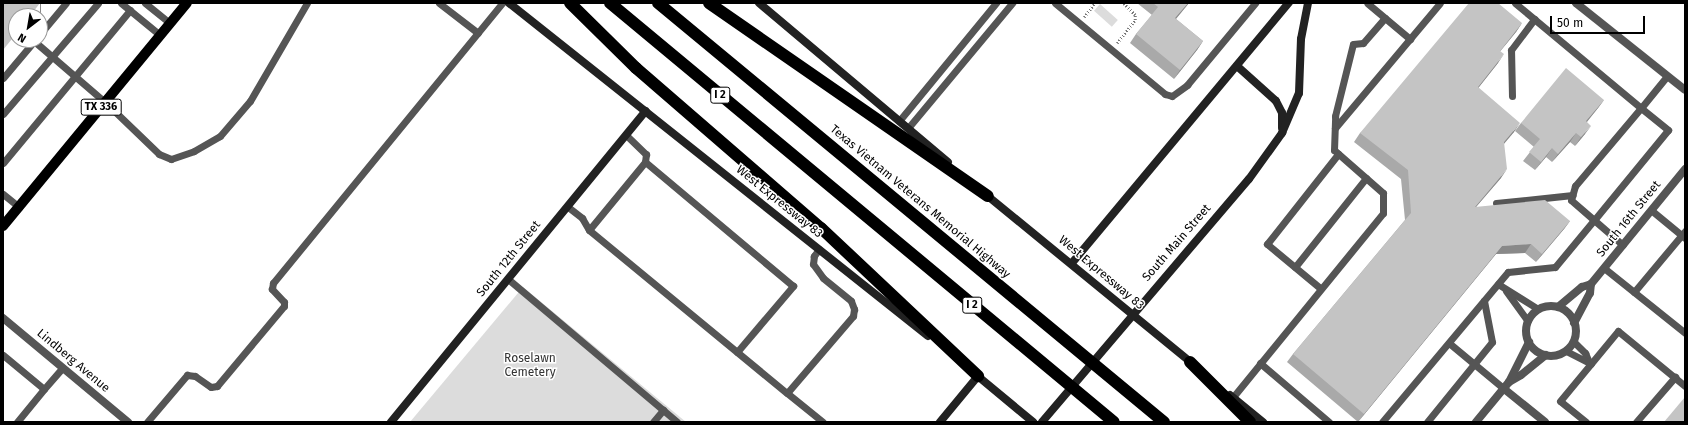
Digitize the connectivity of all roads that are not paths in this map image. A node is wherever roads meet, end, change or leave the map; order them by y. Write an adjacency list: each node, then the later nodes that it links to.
1 (66, 3): 29 (lane)
2 (98, 3): 35 (lane)
3 (121, 3): 25 (lane)
4 (145, 3): 28 (lane)
5 (187, 3): 28 (main road, TX 336)
6 (307, 3): 42 (lane)
7 (439, 3): 30 (lane)
8 (502, 3): 30 (lane)
9 (509, 3): 44 (street, West Expressway 83)
10 (570, 3): 97 (highway)
11 (610, 3): 115 (highway, I 2)
12 (658, 3): 116 (highway, Texas Vietnam Veterans Memorial Highway / I 2)
13 (709, 3): 58 (highway)
14 (759, 3): 46 (street, West Expressway 83)
15 (996, 3): 46 (lane)
16 (1012, 3): 47 (lane)
17 (1055, 3): 18 (lane)
18 (1255, 3)
19 (1289, 3): 36 (street)
20 (1308, 3): 49 (street, South Main Street)
21 (1367, 3): 26 (lane)
22 (1440, 3): 32 (lane)
23 (1515, 3): 27 (lane)
24 (1576, 3): 38 (street)
25 (130, 10): 31 (lane); 37 (lane)
26 (1385, 18): 32 (lane); 48 (lane)
27 (1534, 19): 41 (lane); 43 (lane)
28 (170, 23): 31 (main road, TX 336)
29 (48, 24)
30 (478, 33): 107 (lane)
31 (160, 35): 42 (main road, TX 336)
32 (1410, 39): 48 (lane)
33 (28, 48): 39 (lane)
34 (42, 48): 35 (lane)
35 (52, 57): 37 (lane); 45 (lane)
36 (1237, 66): 49 (street); 69 (street)
37 (74, 76): 42 (lane); 53 (lane)
38 (1667, 76): 40 (street); 43 (lane)
39 (3, 78)
40 (1685, 90)
41 (1512, 96)
42 (105, 102): 60 (main road, TX 336)
43 (1641, 108): 57 (lane); 63 (lane)
44 (646, 111): 50 (street, South 12th Street); 68 (street, West Expressway 83)
45 (3, 114)
46 (899, 121): 47 (street, West Expressway 83)
47 (908, 128): 58 (street, West Expressway 83)
48 (1335, 128): 51 (lane)
49 (1282, 133): 114 (street, South Main Street)
50 (626, 135): 52 (lane); 61 (street, South 12th Street)
51 (1338, 154): 55 (lane); 70 (lane)
52 (646, 162): 65 (lane); 89 (lane)
53 (3, 163)
54 (1685, 169): 62 (street, South 16th Street)
55 (1366, 178): 70 (lane); 75 (lane)
56 (3, 194): 60 (lane)
57 (1573, 195): 59 (lane); 63 (lane)
58 (988, 196): 69 (street, West Expressway 83)
59 (1496, 203)
60 (19, 207): 64 (main road, TX 336)
61 (568, 207): 65 (lane); 72 (street, South 12th Street)
62 (1652, 210): 66 (lane); 67 (street, South 16th Street)
63 (1594, 220): 67 (lane); 73 (lane)
64 (3, 226)
65 (589, 230): 89 (lane)
66 (1684, 235): 77 (lane)
67 (1623, 244): 71 (street, South 16th Street)
68 (819, 249): 97 (street, West Expressway 83); 102 (lane)
69 (1072, 263): 92 (street, West Expressway 83)
70 (1295, 267): 75 (lane)
71 (1604, 268): 74 (street, South 16th Street); 77 (lane)
72 (508, 279): 104 (lane); 108 (street, South 12th Street)
73 (1498, 284): 76 (lane); 78 (lane)
74 (1591, 284): 79 (street); 83 (street)
75 (1320, 288): 93 (lane)
76 (1506, 291): 80 (lane); 82 (lane)
77 (1634, 292): 84 (lane)
78 (1484, 301): 87 (lane); 95 (lane)
79 (1558, 308): 80 (street); 83 (street)
80 (1538, 309): 82 (street)
81 (3, 318): 96 (street, Lindberg Avenue)
82 (1528, 321): 85 (street)
83 (1574, 323): 86 (street)
84 (1685, 333)
85 (1529, 342): 91 (street); 99 (street)
86 (1574, 342): 88 (street); 94 (lane)
87 (1449, 343): 95 (lane); 120 (lane)
88 (1566, 351): 91 (street); 94 (lane)
89 (737, 352): 102 (lane)
90 (3, 355): 101 (lane)
91 (1546, 355): 99 (street)
92 (1190, 362): 103 (street, West Expressway 83); 117 (highway)
93 (1260, 363): 103 (lane); 119 (lane)
94 (1590, 363): 98 (lane); 124 (lane)
95 (1474, 364): 99 (lane); 121 (lane)
96 (62, 368): 101 (lane); 106 (street, Lindberg Avenue)
97 (978, 376): 112 (street); 113 (street, West Expressway 83)
98 (1675, 378): 100 (lane); 125 (lane)
99 (1506, 385): 122 (street); 123 (street)
100 (1685, 386)
101 (44, 389): 105 (lane)
102 (788, 394): 111 (lane)
103 (1233, 397): 118 (street, West Expressway 83)
104 (663, 410): 109 (lane); 110 (lane)
105 (17, 422)
106 (128, 422)
107 (147, 422)
108 (391, 422)
109 (653, 422)
110 (677, 422)
111 (823, 422)
112 (940, 422)
113 (1033, 422)
114 (1042, 422)
115 (1114, 422)
116 (1164, 422)
117 (1250, 422)
118 (1263, 422)
119 (1329, 422)
120 (1382, 422)
121 (1427, 422)
122 (1476, 422)
123 (1544, 422)
124 (1586, 422)
125 (1636, 422)

